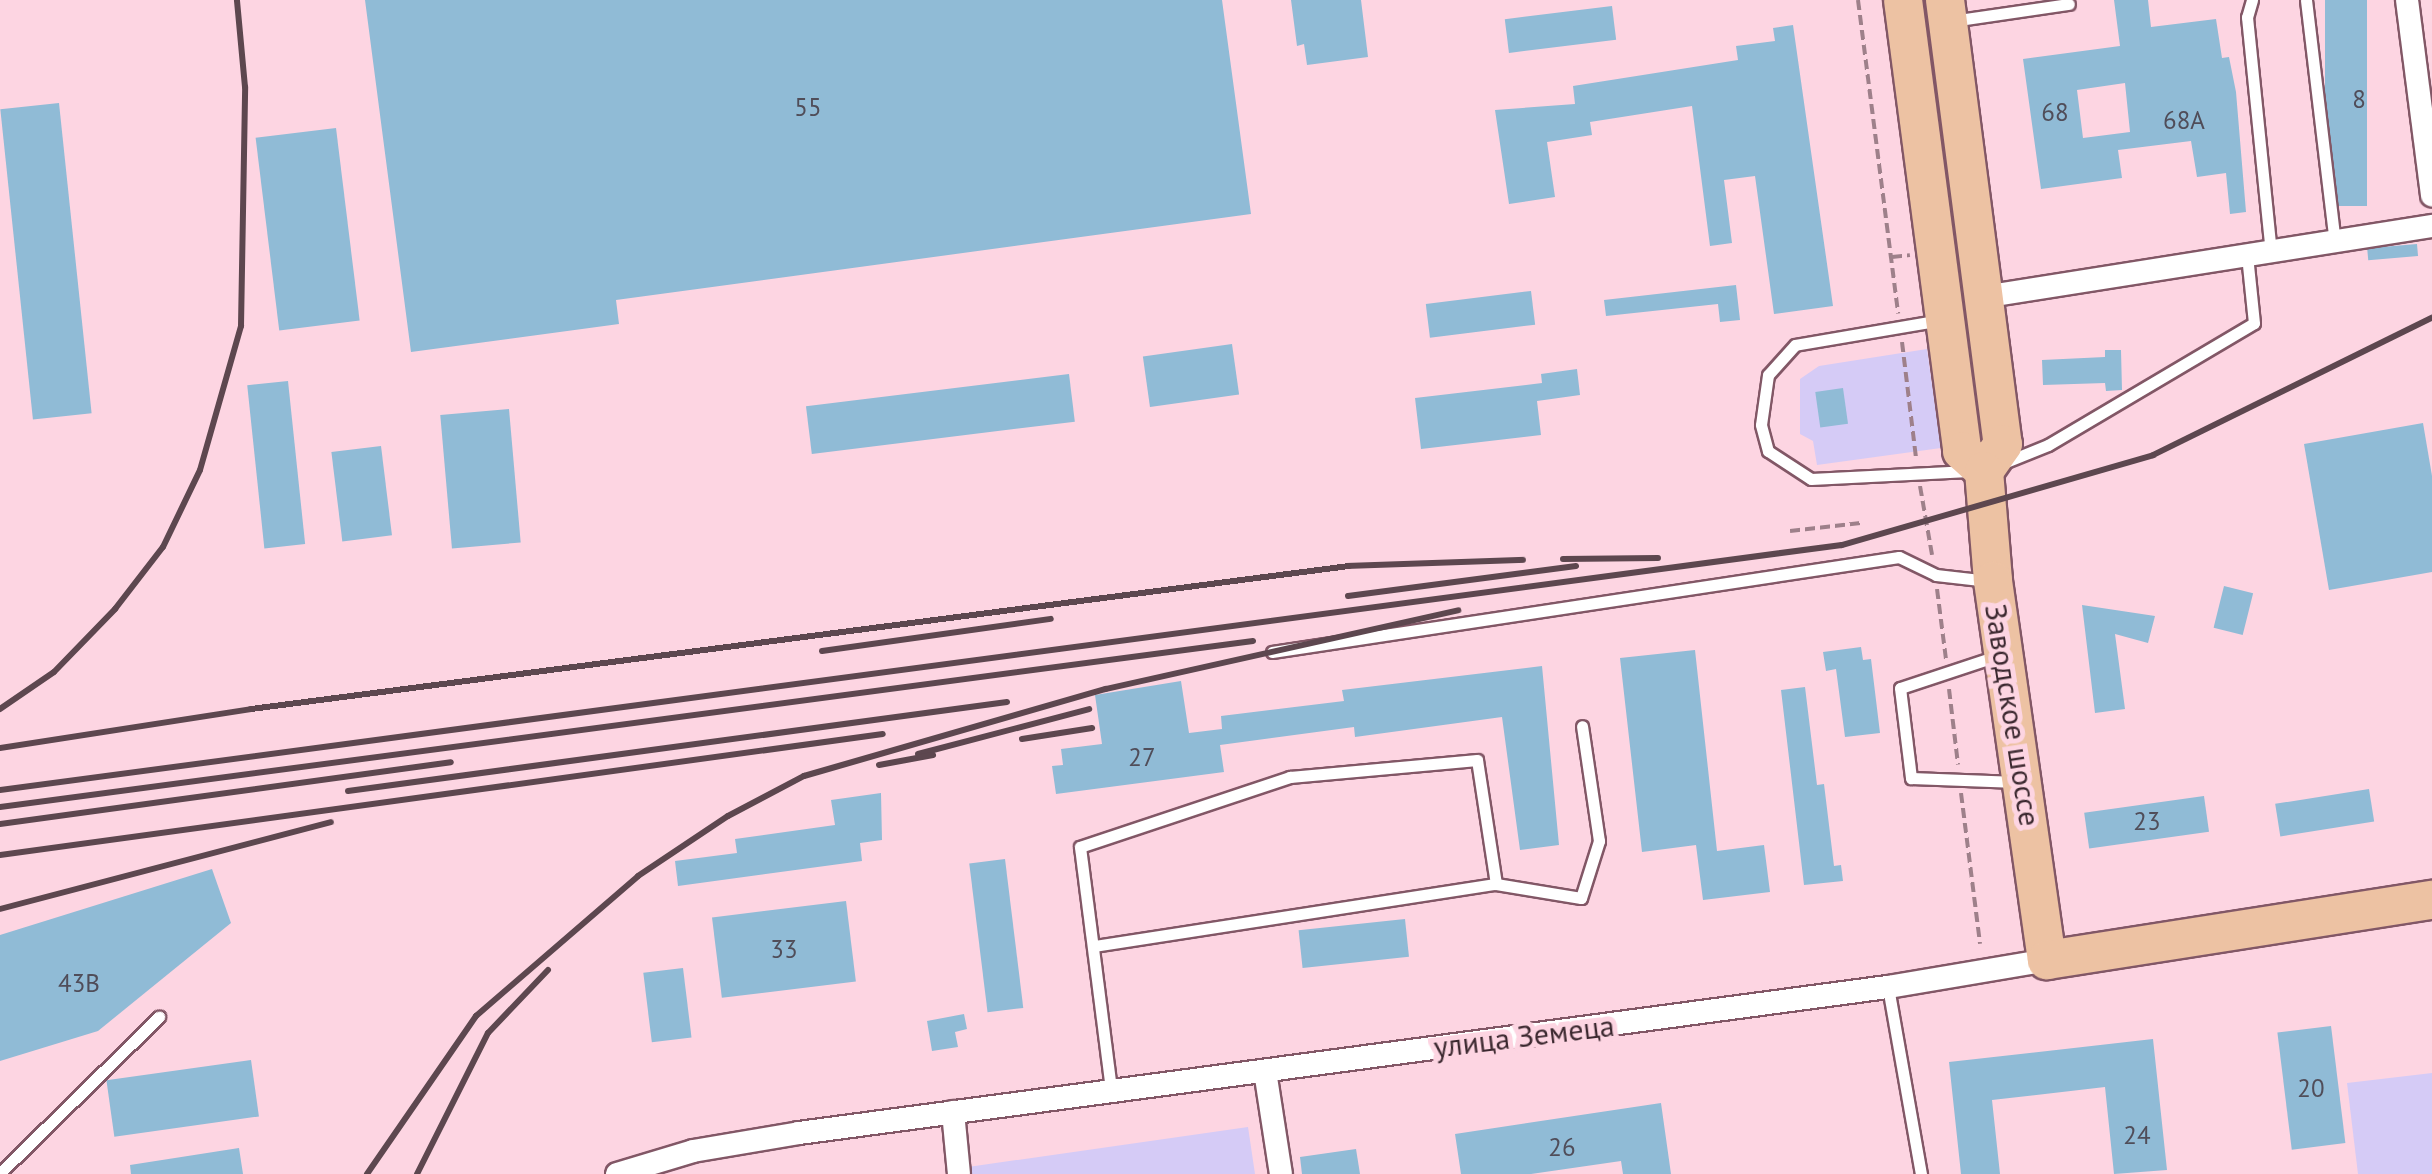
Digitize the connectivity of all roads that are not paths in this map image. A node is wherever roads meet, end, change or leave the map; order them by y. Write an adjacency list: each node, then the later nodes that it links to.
1 (1903, 0): 12 (main road, Заводское шоссе)
2 (2252, 0): 10 (lane)
3 (2306, 0): 9 (lane)
4 (2407, 0): 7 (street)
5 (2069, 4): 6 (lane)
6 (1946, 11): 11 (main road, Заводское шоссе)
7 (2432, 195)
8 (2432, 226): 9 (street)
9 (2334, 242): 10 (street)
10 (2259, 254): 11 (street); 13 (lane)
11 (1983, 298): 13 (main road, Заводское шоссе)
12 (1945, 320): 13 (main road, Заводское шоссе); 13 (lane)
13 (1984, 470): 14 (main road, Заводское шоссе)
14 (1993, 581): 15 (lane); 16 (main road, Заводское шоссе)
15 (1272, 652)
16 (2004, 654): 18 (main road, Заводское шоссе); 18 (lane)
17 (1582, 726): 19 (lane)
18 (2024, 782): 22 (main road, Заводское шоссе)
19 (1496, 884): 21 (lane); 21 (lane)
20 (2432, 900): 22 (main road, улица Земеца)
21 (1094, 946): 26 (lane)
22 (2047, 960): 23 (street, улица Земеца)
23 (1888, 987): 25 (street, улица Земеца); 32 (lane)
24 (159, 1017): 28 (lane)
25 (1265, 1070): 26 (street, улица Земеца); 31 (street)
26 (1111, 1090): 27 (street, улица Земеца)
27 (954, 1112): 29 (street, улица Земеца); 30 (street)
28 (0, 1173)
29 (617, 1174)
30 (960, 1174)
31 (1281, 1174)
32 (1921, 1174)

